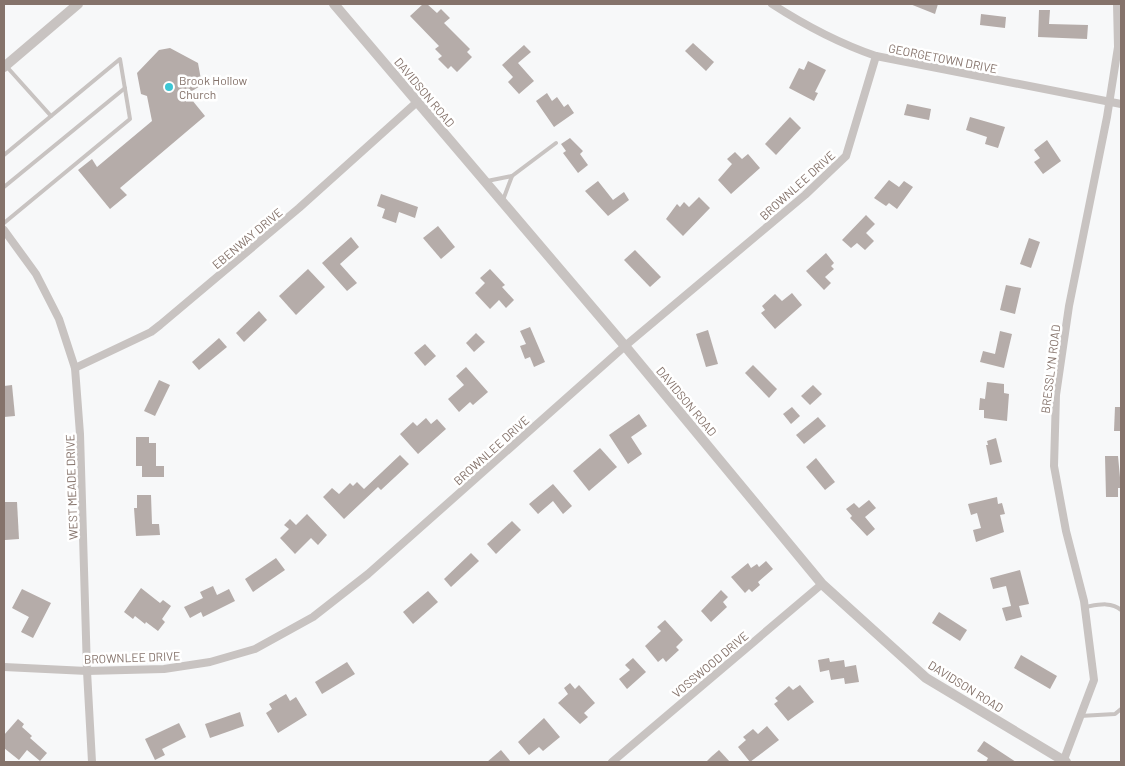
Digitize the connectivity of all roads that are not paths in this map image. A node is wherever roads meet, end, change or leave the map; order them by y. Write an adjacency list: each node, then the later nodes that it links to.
1 (78, 4): 6 (street)
2 (334, 4): 8 (street, DAVIDSON ROAD)
3 (772, 4): 5 (street, GEORGETOWN DRIVE)
4 (1117, 4): 9 (street, BRESSLYN ROAD)
5 (876, 56): 9 (street, GEORGETOWN DRIVE); 20 (street, BROWNLEE DRIVE)
6 (5, 67): 11 (lane)
7 (124, 88): 11 (lane); 16 (lane); 18 (lane)
8 (417, 102): 15 (street, DAVIDSON ROAD); 21 (street, EBENWAY DRIVE)
9 (1109, 102): 10 (street, GEORGETOWN DRIVE); 23 (street, BRESSLYN ROAD)
10 (1121, 104)
11 (51, 116): 13 (lane)
12 (556, 143): 14 (lane)
13 (4, 155)
14 (512, 176): 15 (lane); 17 (lane)
15 (485, 181): 17 (street, DAVIDSON ROAD)
16 (4, 187)
17 (502, 201): 20 (street, DAVIDSON ROAD)
18 (4, 223)
19 (4, 230): 21 (street, WEST MEADE DRIVE)
20 (625, 346): 22 (street, DAVIDSON ROAD); 26 (street, BROWNLEE DRIVE)
21 (75, 368): 26 (street, WEST MEADE DRIVE)
22 (822, 584): 30 (street, VOSSWOOD DRIVE); 31 (street, DAVIDSON ROAD)
23 (1085, 606): 24 (lane); 28 (street, BRESSLYN ROAD)
24 (1121, 610)
25 (4, 668): 26 (street, BROWNLEE DRIVE)
26 (87, 671): 29 (street, WEST MEADE DRIVE)
27 (1121, 709): 28 (lane)
28 (1080, 716): 31 (street, BRESSLYN ROAD)
29 (92, 762)
30 (612, 762)
31 (1064, 762)

